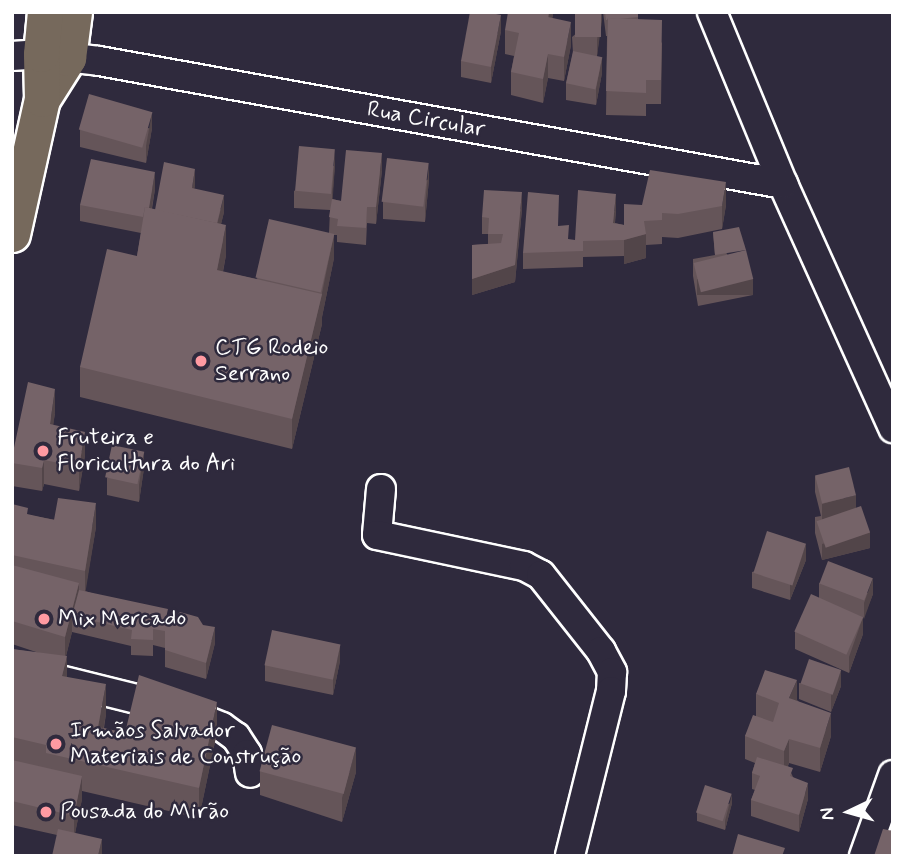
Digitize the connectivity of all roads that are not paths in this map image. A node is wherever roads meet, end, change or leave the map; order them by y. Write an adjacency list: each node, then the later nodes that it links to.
1 (45, 12): 4 (main road)
2 (74, 12): 4 (main road)
3 (712, 12): 5 (street)
4 (40, 56): 5 (street, Rua Circular); 6 (main road)
5 (783, 184): 7 (street)
6 (12, 234)
7 (893, 428)
8 (382, 489): 12 (street)
9 (12, 668): 10 (street)
10 (250, 773)
11 (893, 775): 13 (street)
12 (570, 856)
13 (864, 856)

